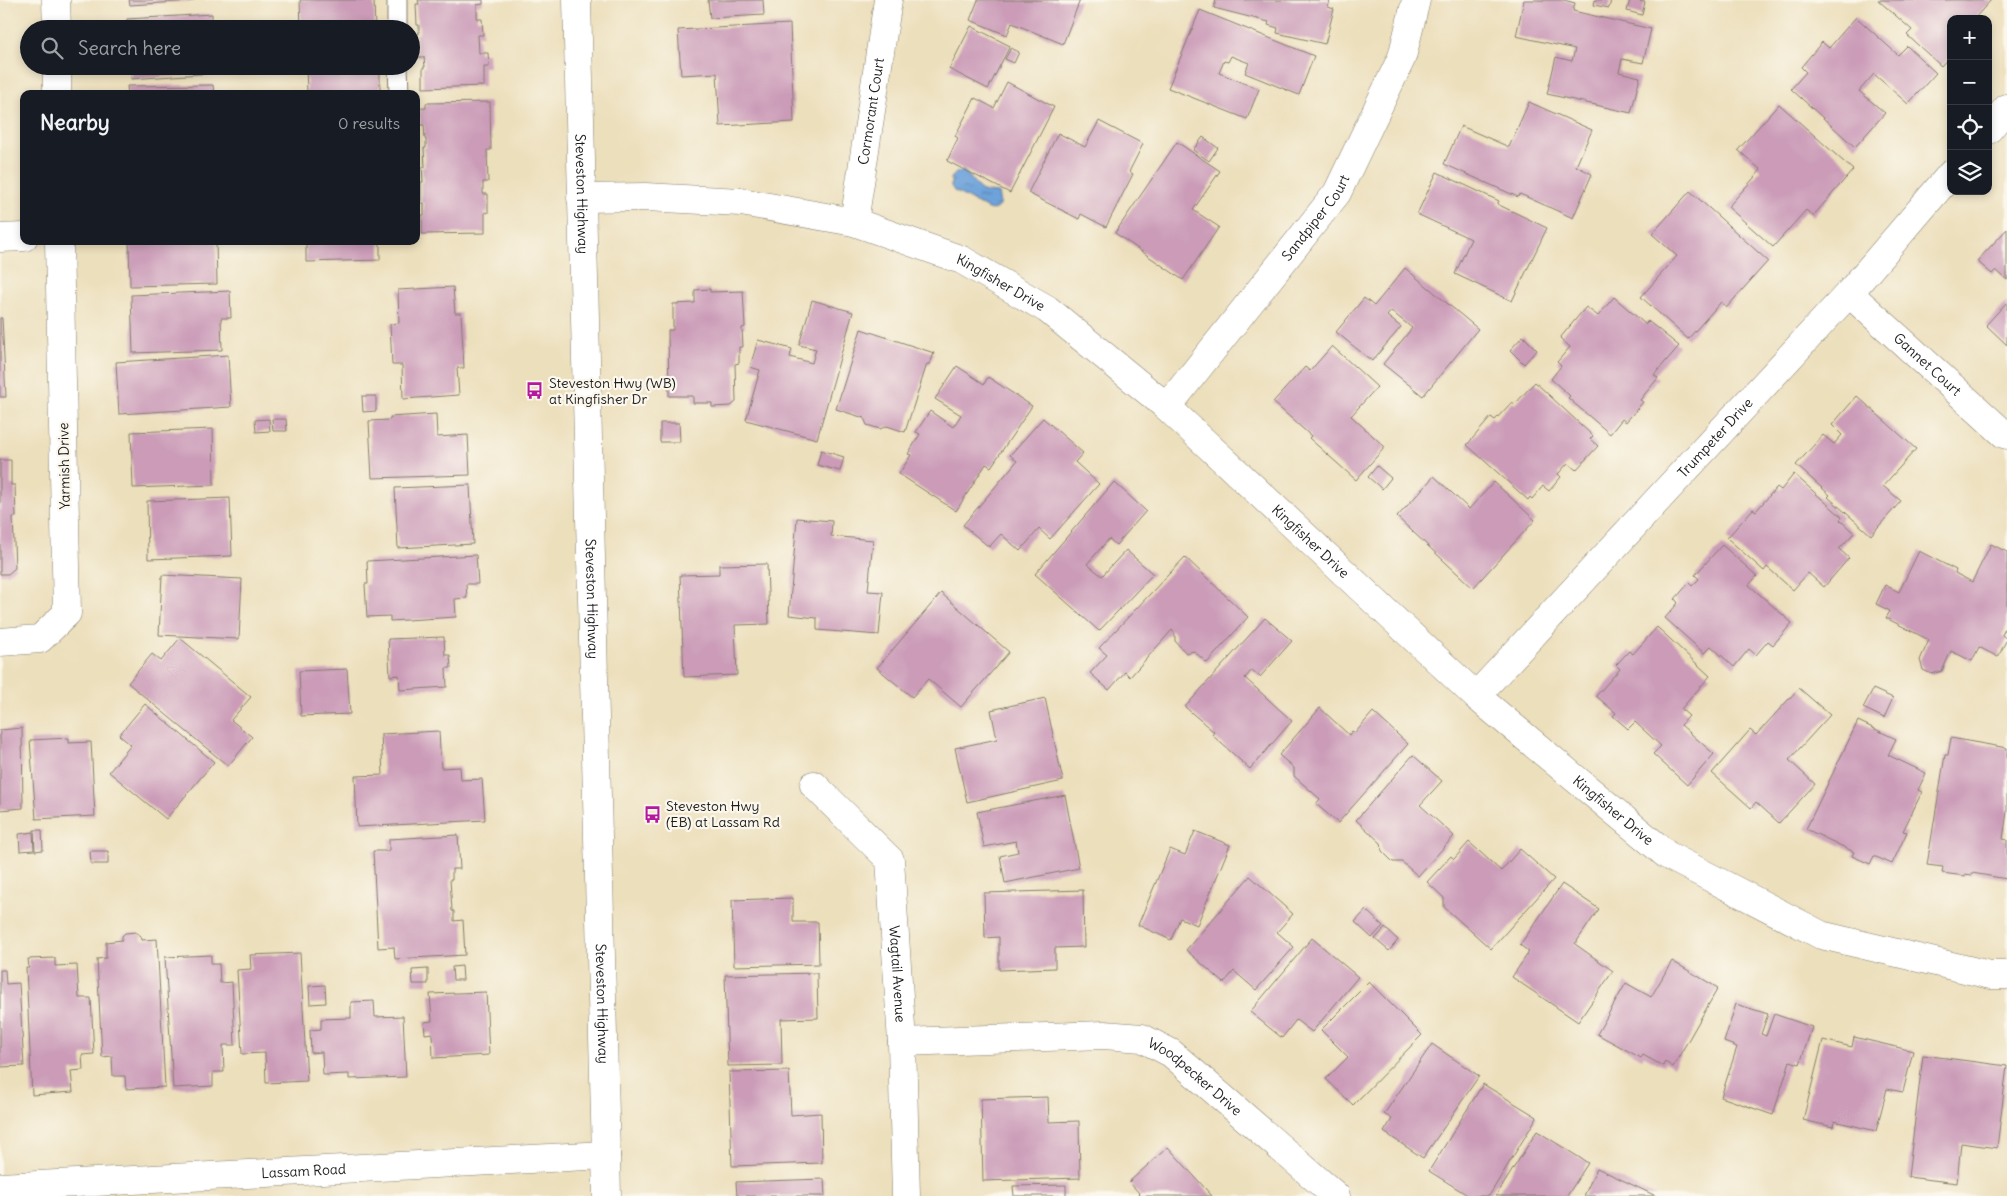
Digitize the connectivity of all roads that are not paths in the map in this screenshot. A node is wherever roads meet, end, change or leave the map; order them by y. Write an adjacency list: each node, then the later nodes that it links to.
1 (56, 0): 6 (street)
2 (397, 0): 7 (lane)
3 (577, 0): 15 (street, Steveston Highway)
4 (888, 0): 16 (street, Cormorant Court)
5 (1416, 0): 21 (street, Sandpiper Court)
6 (57, 20)
7 (397, 20)
8 (57, 75): 10 (street)
9 (398, 75): 11 (lane)
10 (58, 90)
11 (399, 90)
12 (2007, 108): 13 (street)
13 (1992, 125)
14 (1947, 179): 20 (street, Trumpeter Drive)
15 (581, 198): 16 (street, Kingfisher Drive); 28 (street, Steveston Highway)
16 (854, 222): 21 (street, Kingfisher Drive)
17 (20, 237): 18 (street)
18 (0, 238)
19 (60, 245): 23 (street, Yarmish Drive)
20 (1849, 293): 22 (street, Gannet Court); 24 (street, Trumpeter Drive)
21 (1167, 407): 24 (street, Kingfisher Drive)
22 (2007, 435)
23 (0, 642)
24 (1476, 696): 26 (street, Kingfisher Drive)
25 (814, 785): 27 (street, Wagtail Avenue)
26 (2007, 975)
27 (902, 1042): 31 (street, Wagtail Avenue); 32 (street, Woodpecker Drive)
28 (606, 1155): 29 (street, Lassam Road); 30 (street, Steveston Highway)
29 (0, 1187)
30 (607, 1196)
31 (906, 1196)
32 (1336, 1196)

